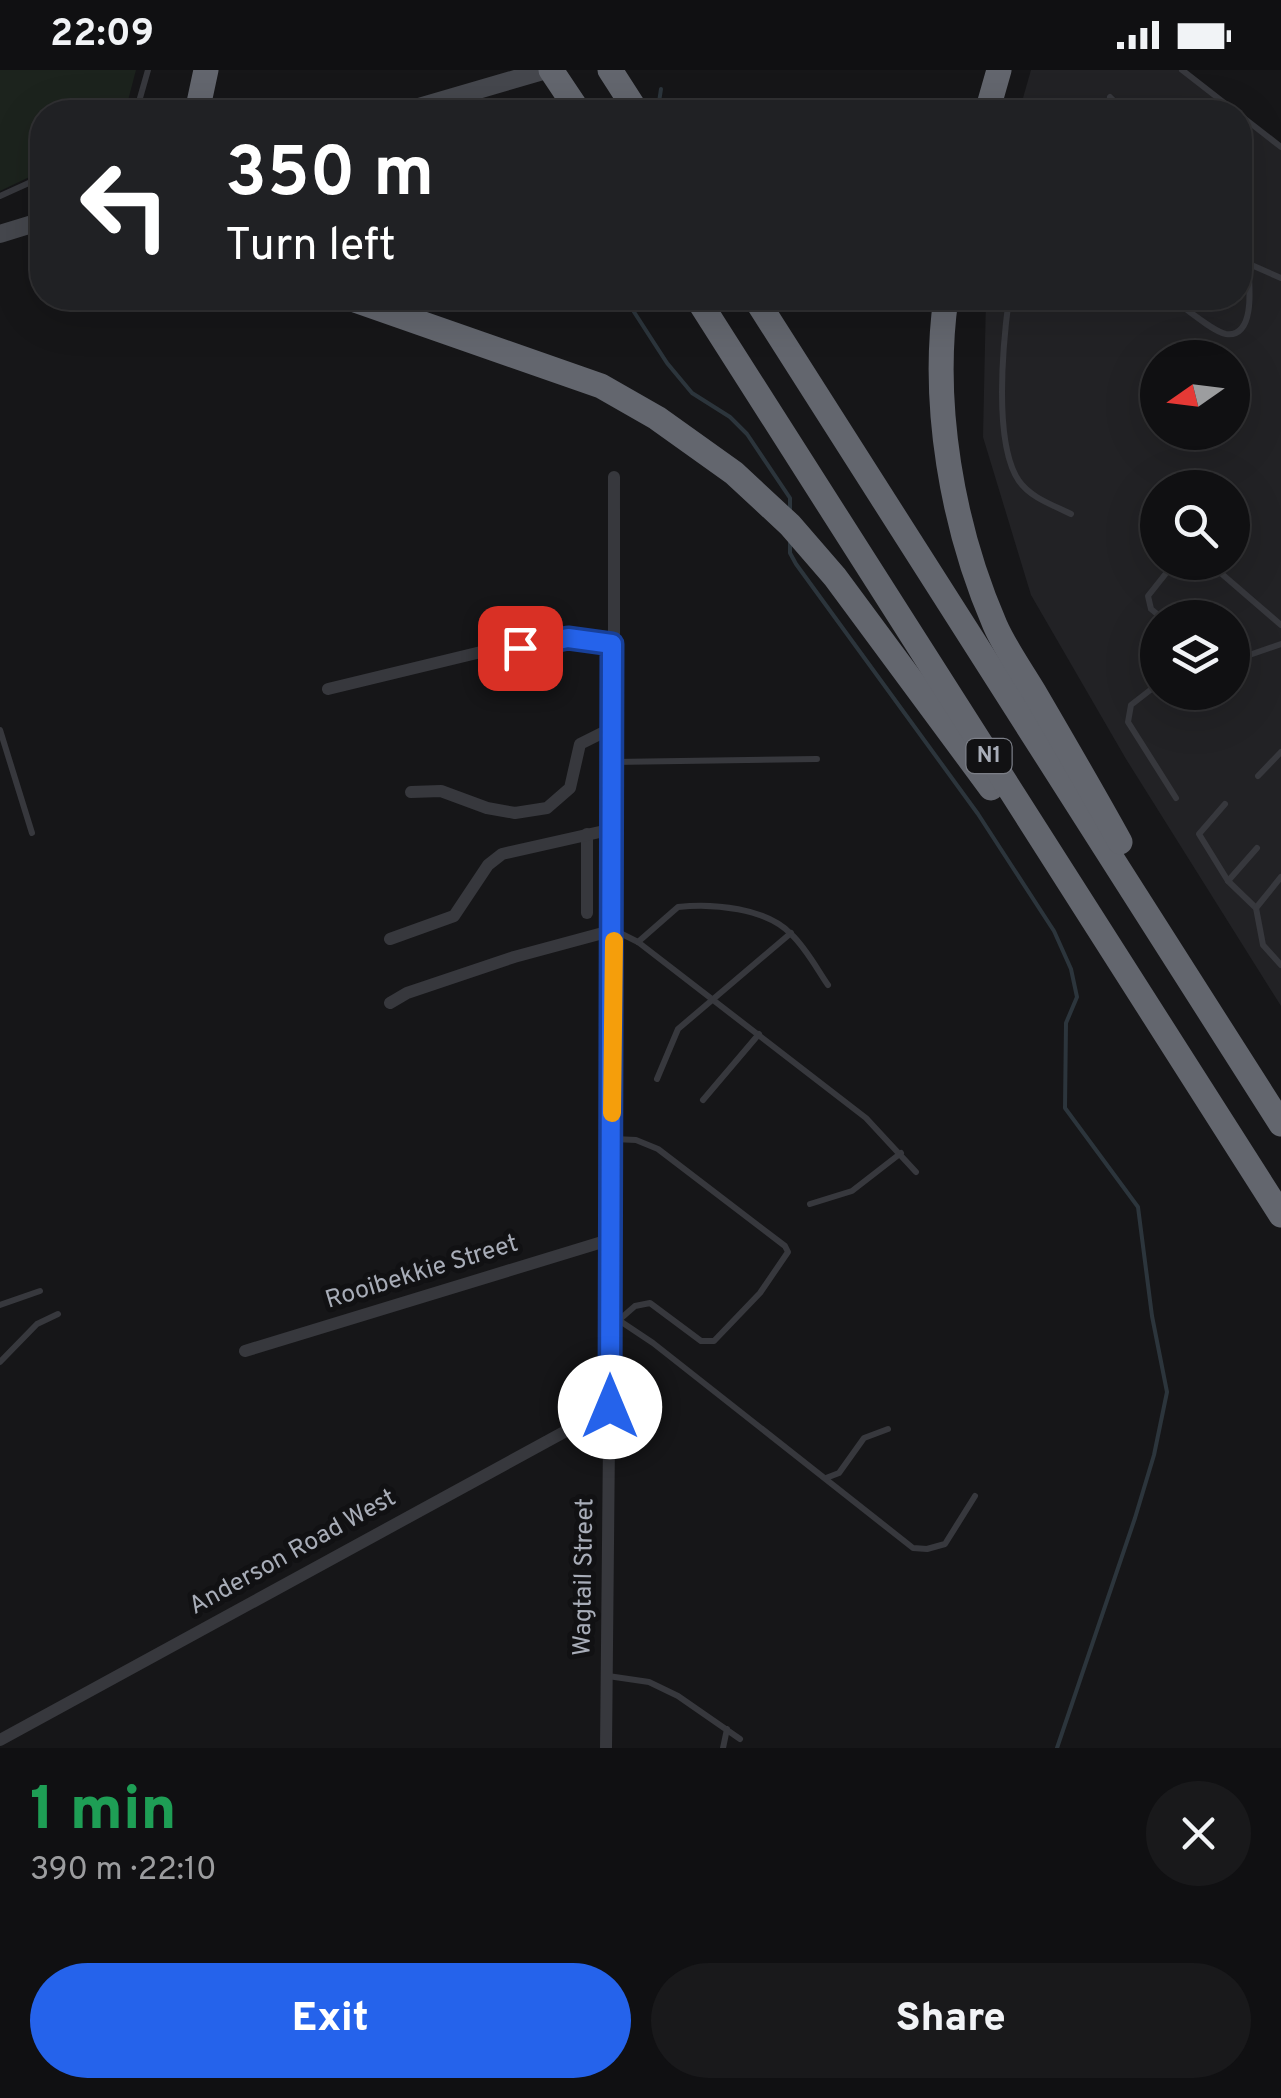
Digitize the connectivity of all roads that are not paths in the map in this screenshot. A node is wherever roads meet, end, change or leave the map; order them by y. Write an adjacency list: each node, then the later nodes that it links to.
1 (148, 70): 8 (lane)
2 (206, 70): 9 (highway)
3 (549, 70): 10 (street); 11 (highway)
4 (610, 70): 12 (highway)
5 (999, 70): 13 (highway)
6 (1182, 70): 15 (lane)
7 (1110, 97): 14 (lane)
8 (139, 100)
9 (200, 100)
10 (443, 100)
11 (570, 100)
12 (629, 100)
13 (990, 100)
14 (1113, 100)
15 (1220, 100)
16 (1252, 125): 17 (lane)
17 (1281, 148)
18 (30, 182): 19 (lane)
19 (0, 196)
20 (30, 225): 21 (street)
21 (0, 234)
22 (1252, 265): 23 (lane)
23 (1281, 278)
24 (383, 310): 61 (highway)
25 (704, 310): 61 (highway, N1)
26 (763, 310): 69 (highway, N1)
27 (945, 310): 69 (highway)
28 (1007, 310): 32 (lane)
29 (1188, 310): 30 (lane)
30 (1248, 310)
31 (614, 477): 35 (street, Wagtail Street)
32 (1071, 514)
33 (1229, 580): 34 (lane)
34 (1281, 625)
35 (612, 644): 38 (street); 40 (street, Wagtail Street)
36 (1281, 644): 37 (lane)
37 (1250, 655)
38 (328, 689)
39 (1140, 698): 47 (lane)
40 (612, 728): 44 (street, Wagtail Street); 46 (street)
41 (0, 730): 50 (lane)
42 (1281, 752): 45 (lane)
43 (817, 759): 44 (lane)
44 (613, 762): 49 (street, Wagtail Street)
45 (1258, 776)
46 (411, 792)
47 (1176, 798)
48 (1225, 804): 54 (lane)
49 (613, 829): 51 (street); 57 (street, Wagtail Street)
50 (32, 833)
51 (587, 834): 56 (street); 59 (street)
52 (1257, 848): 54 (lane)
53 (1281, 877): 55 (lane)
54 (1228, 881): 55 (lane)
55 (1256, 908): 62 (lane)
56 (586, 914)
57 (614, 930): 60 (lane); 65 (street); 70 (street, Wagtail Street)
58 (791, 933): 60 (lane); 63 (lane); 64 (lane)
59 (390, 939)
60 (638, 942): 64 (lane)
61 (1119, 960): 74 (highway, N1)
62 (1281, 964)
63 (828, 986)
64 (712, 999): 66 (lane); 67 (lane)
65 (390, 1003)
66 (759, 1034): 68 (lane); 71 (lane)
67 (657, 1078)
68 (703, 1100)
69 (1275, 1115)
70 (612, 1138): 75 (street, Wagtail Street); 79 (lane)
71 (901, 1153): 72 (lane); 73 (lane)
72 (916, 1172)
73 (810, 1204)
74 (1281, 1215)
75 (612, 1239): 79 (street, Wagtail Street); 80 (street, Rooibekkie Street)
76 (40, 1291): 77 (lane)
77 (0, 1305)
78 (58, 1314): 81 (lane)
79 (614, 1317): 82 (street, Wagtail Street); 84 (lane)
80 (245, 1351)
81 (0, 1362)
82 (610, 1407): 86 (street, Wagtail Street); 89 (street, Anderson Road West)
83 (888, 1429): 84 (lane)
84 (824, 1478): 85 (lane)
85 (974, 1496)
86 (606, 1676): 87 (lane); 90 (street, Wagtail Street)
87 (727, 1730): 88 (lane); 91 (lane)
88 (740, 1739)
89 (0, 1740)
90 (606, 1748)
91 (723, 1748)

